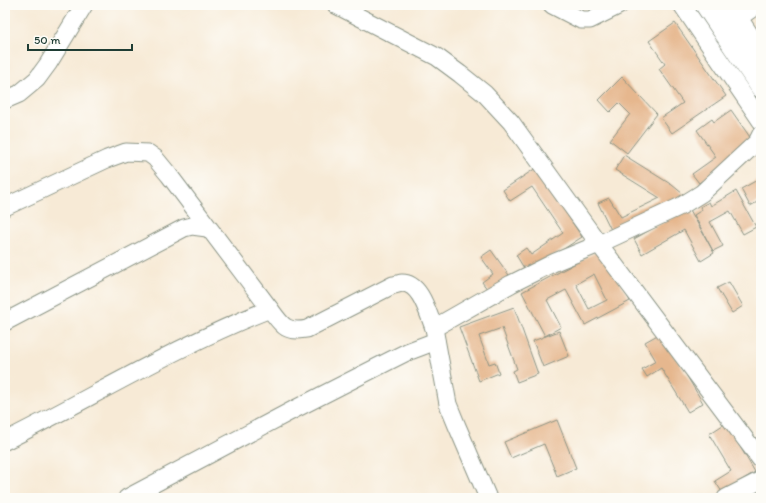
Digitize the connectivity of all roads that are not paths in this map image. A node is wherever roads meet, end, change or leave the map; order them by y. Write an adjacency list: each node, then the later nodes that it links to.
1 (84, 5): 11 (street)
2 (336, 5): 16 (street)
3 (552, 5): 4 (street)
4 (620, 5)
5 (682, 5): 12 (street)
6 (706, 5): 8 (main road)
7 (757, 5): 8 (street)
8 (733, 21): 9 (main road); 10 (main road)
9 (761, 55)
10 (761, 87)
11 (5, 100)
12 (761, 121)
13 (761, 134): 16 (street)
14 (5, 207): 15 (street)
15 (207, 228): 17 (street); 18 (street)
16 (600, 244): 19 (street); 21 (street)
17 (270, 309): 19 (street); 20 (street)
18 (5, 322)
19 (435, 334): 23 (street); 24 (street)
20 (5, 440)
21 (761, 460)
22 (761, 480): 25 (street)
23 (127, 498)
24 (488, 498)
25 (726, 498)

